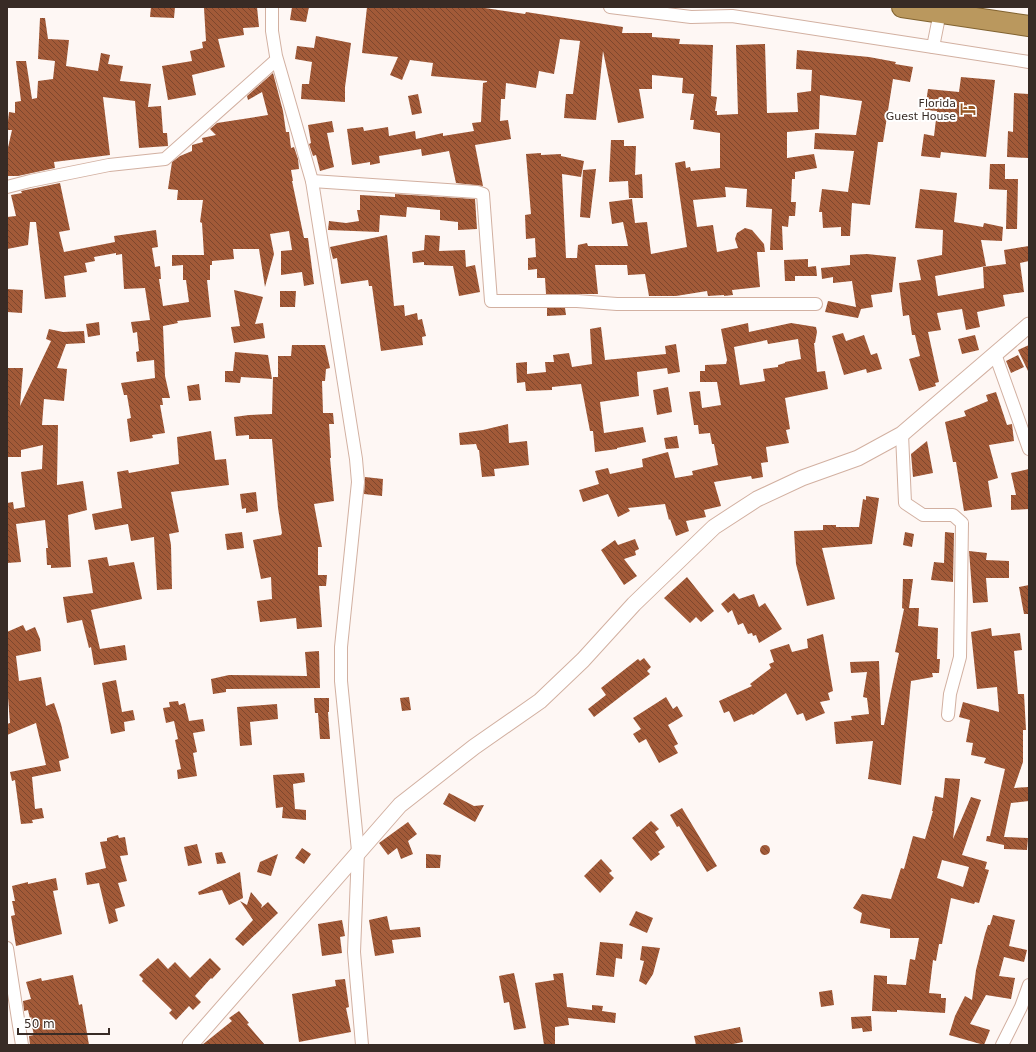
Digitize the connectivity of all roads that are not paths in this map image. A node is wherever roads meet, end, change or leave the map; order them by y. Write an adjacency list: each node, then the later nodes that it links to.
1 (272, 7): 9 (street)
2 (610, 7): 6 (street)
3 (902, 7): 4 (highway)
4 (941, 10): 5 (highway); 6 (street)
5 (1029, 26)
6 (933, 47): 8 (street)
7 (274, 62): 10 (street)
8 (1029, 62)
9 (312, 181): 11 (street); 17 (street)
10 (7, 187)
11 (816, 304)
12 (1029, 325): 13 (street)
13 (995, 354): 14 (street); 15 (street)
14 (902, 434): 16 (street); 17 (street)
15 (1029, 449)
16 (948, 715)
17 (358, 851): 21 (street); 22 (street)
18 (7, 948): 20 (street)
19 (1029, 985): 23 (street)
20 (22, 1045)
21 (190, 1045)
22 (362, 1045)
23 (1002, 1045)

